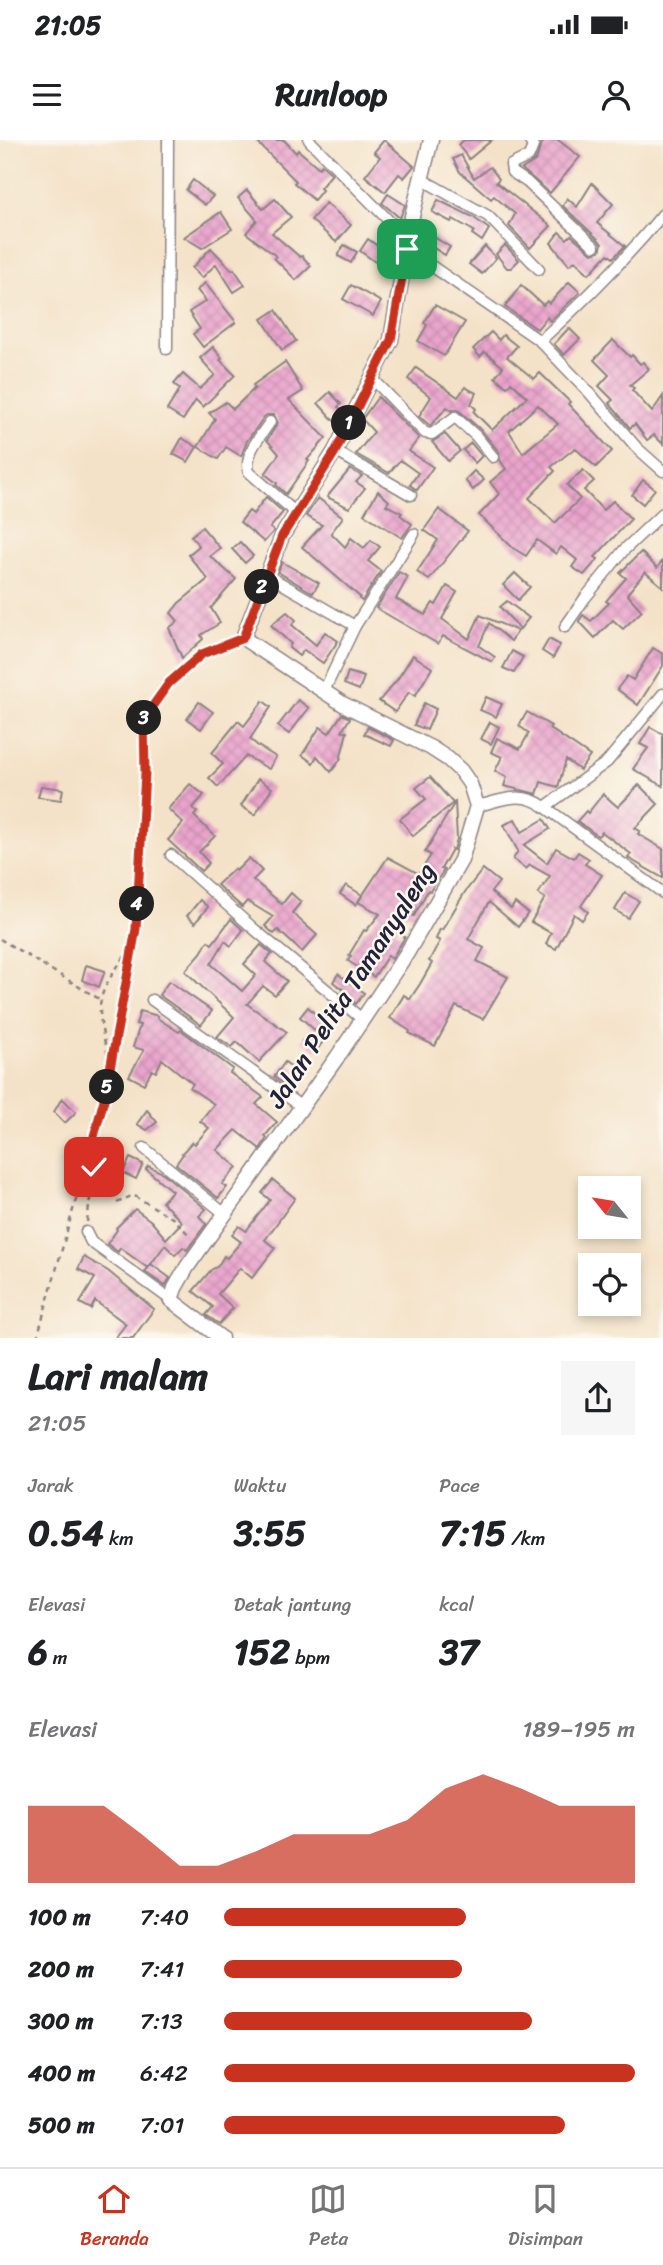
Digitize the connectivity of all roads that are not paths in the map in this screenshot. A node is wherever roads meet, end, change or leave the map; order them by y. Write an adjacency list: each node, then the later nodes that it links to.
1 (168, 140): 11 (street)
2 (309, 140): 7 (street)
3 (431, 140): 5 (street)
4 (529, 140): 8 (street)
5 (421, 179): 7 (street); 9 (street)
6 (663, 214): 10 (street)
7 (408, 245): 10 (street); 12 (street)
8 (594, 246)
9 (540, 269)
10 (540, 341): 16 (street)
11 (167, 349)
12 (372, 378): 14 (street); 15 (street)
13 (270, 422): 18 (street)
14 (335, 452): 17 (street); 18 (street)
15 (493, 457)
16 (663, 471)
17 (411, 495)
18 (296, 513): 21 (street)
19 (663, 513): 23 (street)
20 (414, 534): 22 (street)
21 (267, 575): 22 (street); 24 (street)
22 (355, 625): 24 (street)
23 (565, 627)
24 (324, 691): 26 (street)
25 (663, 694): 27 (street)
26 (477, 806): 27 (street); 31 (street, Jalan Pelita Tamanyaleng)
27 (545, 807): 29 (street)
28 (171, 855): 31 (street)
29 (663, 893)
30 (152, 1000): 32 (street)
31 (363, 1020): 32 (street, Jalan Pelita Tamanyaleng)
32 (302, 1107): 34 (street, Jalan Pelita Tamanyaleng)
33 (144, 1148): 34 (street)
34 (225, 1213): 36 (street, Jalan Pelita Tamanyaleng)
35 (86, 1233): 36 (street)
36 (171, 1300): 37 (street)
37 (221, 1338)

